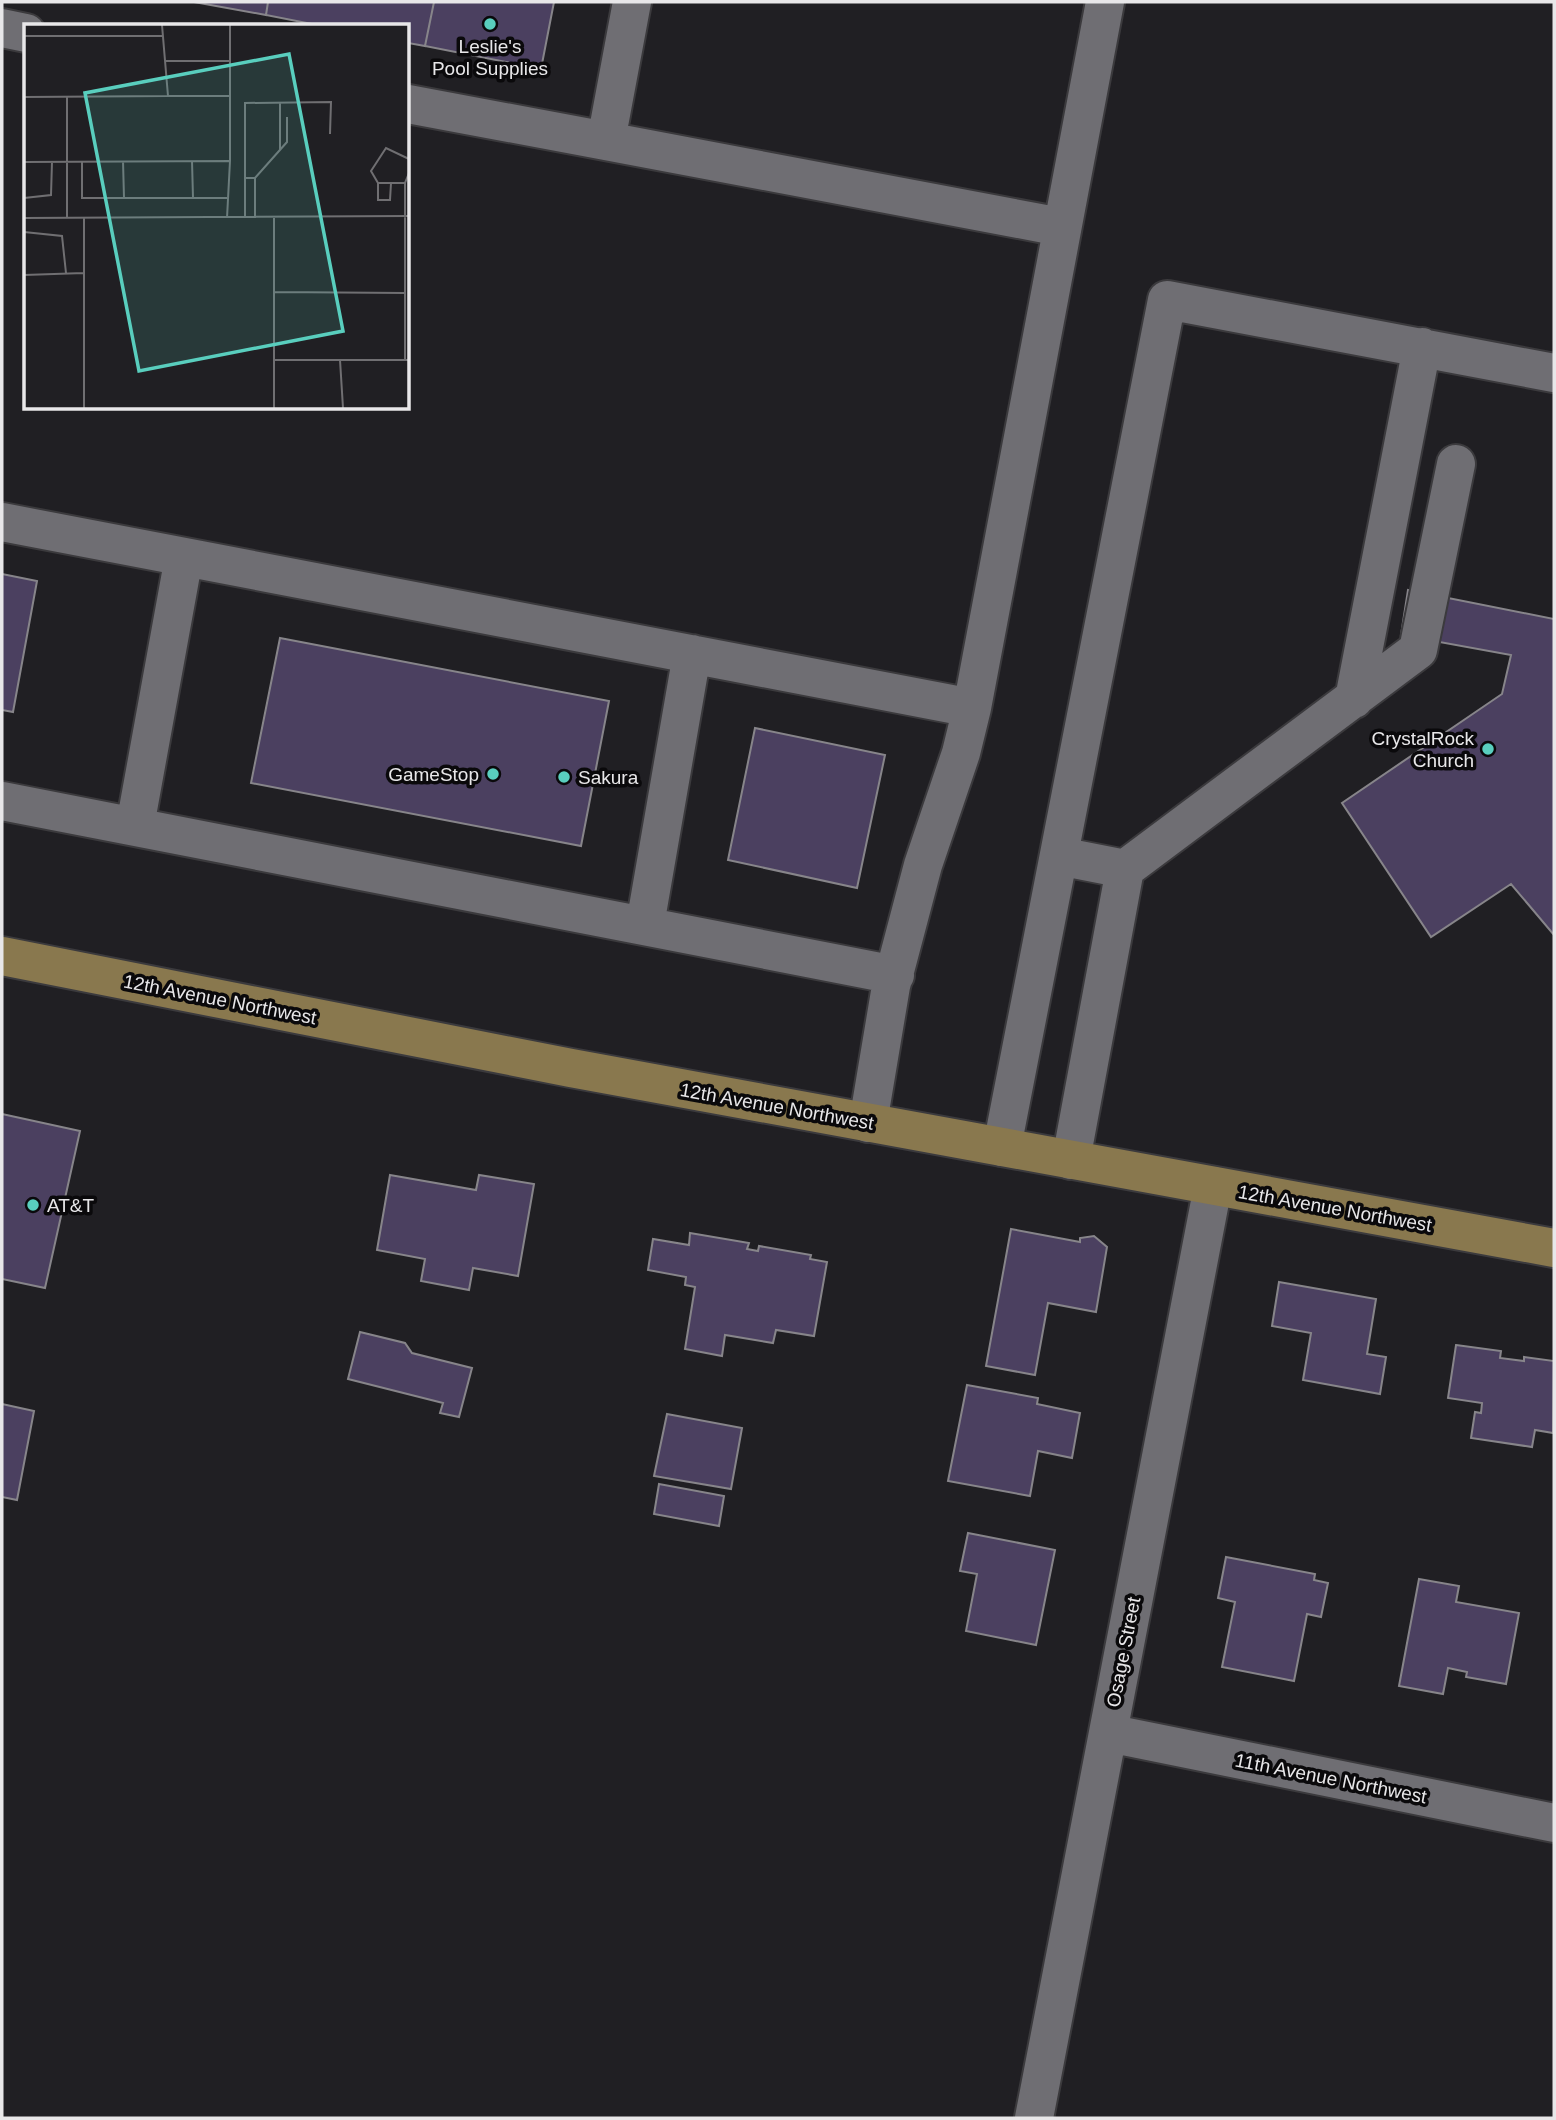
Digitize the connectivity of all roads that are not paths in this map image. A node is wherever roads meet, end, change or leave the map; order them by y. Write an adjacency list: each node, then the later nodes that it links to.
1 (632, 2): 6 (street)
2 (1105, 2): 7 (street)
3 (2, 28): 4 (street)
4 (24, 33)
5 (410, 104): 6 (street)
6 (606, 141): 7 (street)
7 (1061, 227): 15 (street)
8 (1422, 347): 9 (street); 14 (street); 18 (street)
9 (1554, 373)
10 (1455, 464): 14 (street)
11 (2, 522): 12 (street)
12 (184, 556): 13 (street); 17 (street)
13 (692, 654): 15 (street); 20 (street)
14 (1354, 699): 19 (street)
15 (972, 708): 22 (street)
16 (2, 801): 17 (street)
17 (135, 826): 20 (street)
18 (1059, 856): 19 (street); 24 (street)
19 (1125, 869): 25 (street)
20 (645, 925): 22 (street)
21 (2, 956): 23 (main road, 12th Avenue Northwest)
22 (895, 975): 23 (street)
23 (868, 1123): 24 (main road, 12th Avenue Northwest)
24 (1002, 1147): 25 (main road, 12th Avenue Northwest)
25 (1071, 1160): 26 (main road, 12th Avenue Northwest)
26 (1213, 1186): 27 (main road, 12th Avenue Northwest); 28 (street, Osage Street)
27 (1554, 1248)
28 (1108, 1733): 29 (street, 11th Avenue Northwest); 30 (street, Osage Street)
29 (1554, 1823)
30 (1034, 2118)

